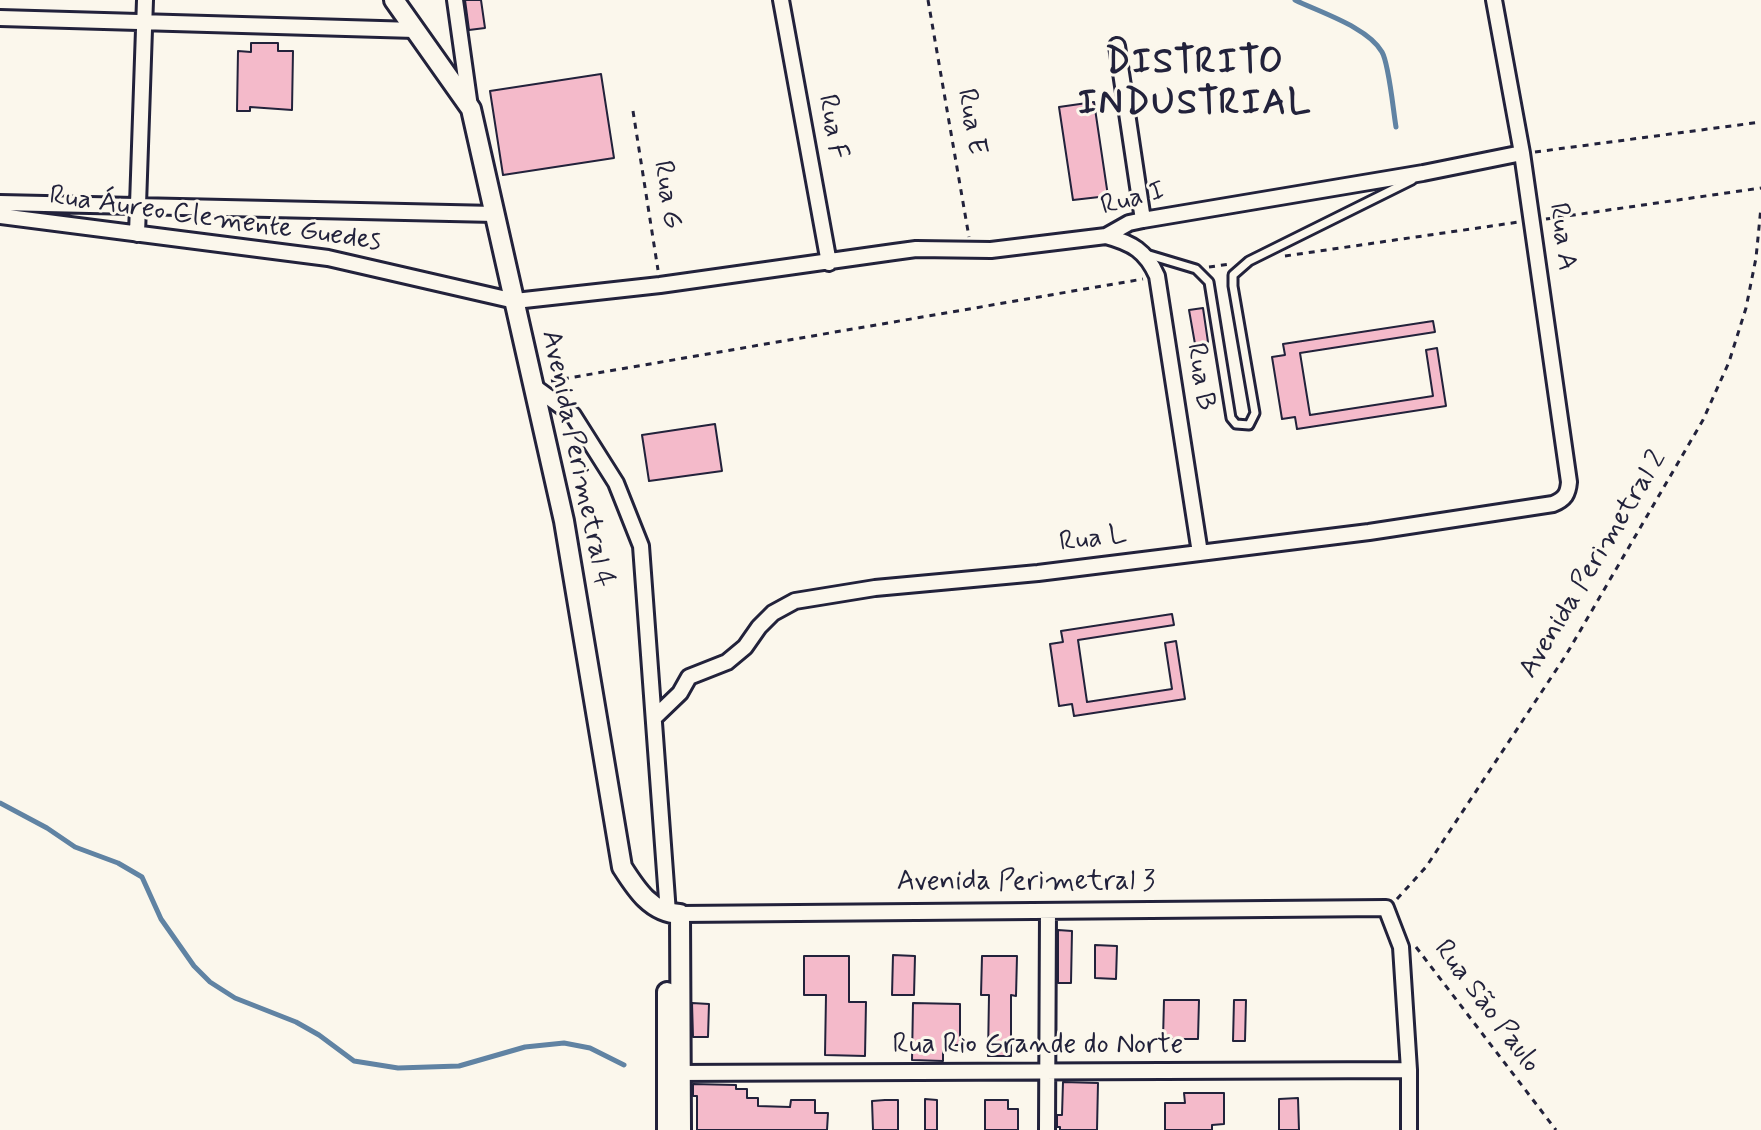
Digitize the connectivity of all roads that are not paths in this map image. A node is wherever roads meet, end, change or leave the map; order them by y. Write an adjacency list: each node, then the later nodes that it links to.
1 (145, 0): 7 (street)
2 (394, 0): 8 (street)
3 (455, 0): 10 (street, Avenida Perimetral 4)
4 (781, 0): 21 (street, Rua F)
5 (1494, 0): 11 (street, Rua A)
6 (0, 18): 7 (street)
7 (145, 22): 8 (street); 14 (street)
8 (415, 30): 10 (street)
9 (1117, 46): 17 (street)
10 (471, 109): 15 (street, Avenida Perimetral 4)
11 (1522, 153): 12 (street, Rua I); 24 (street, Rua A)
12 (1423, 173): 17 (street, Rua I); 20 (lane)
13 (0, 203): 14 (street)
14 (138, 206): 15 (street); 18 (street)
15 (495, 214): 22 (street, Avenida Perimetral 4)
16 (0, 216): 18 (street, Rua Áureo Clemente Guedes)
17 (1143, 220): 19 (street, Rua I)
18 (137, 234): 22 (street, Rua Áureo Clemente Guedes)
19 (1106, 236): 20 (street); 21 (street, Rua I)
20 (1144, 253): 25 (street, Rua B)
21 (829, 263): 22 (street, Rua I)
22 (515, 301): 23 (street, Avenida Perimetral 4)
23 (532, 385): 26 (street); 28 (street, Avenida Perimetral 4)
24 (1569, 482): 25 (street, Rua L)
25 (1200, 553): 26 (street, Rua L)
26 (654, 718): 28 (street)
27 (1048, 911): 28 (street, Avenida Perimetral 3); 29 (street, Avenida Perimetral 3); 30 (street)
28 (674, 914): 31 (street)
29 (1409, 1070): 30 (street, Rua Rio Grande do Norte); 35 (street)
30 (1047, 1072): 31 (street, Rua Rio Grande do Norte); 34 (street)
31 (673, 1073): 32 (street); 33 (street)
32 (667, 1130)
33 (681, 1130)
34 (1047, 1130)
35 (1409, 1130)

